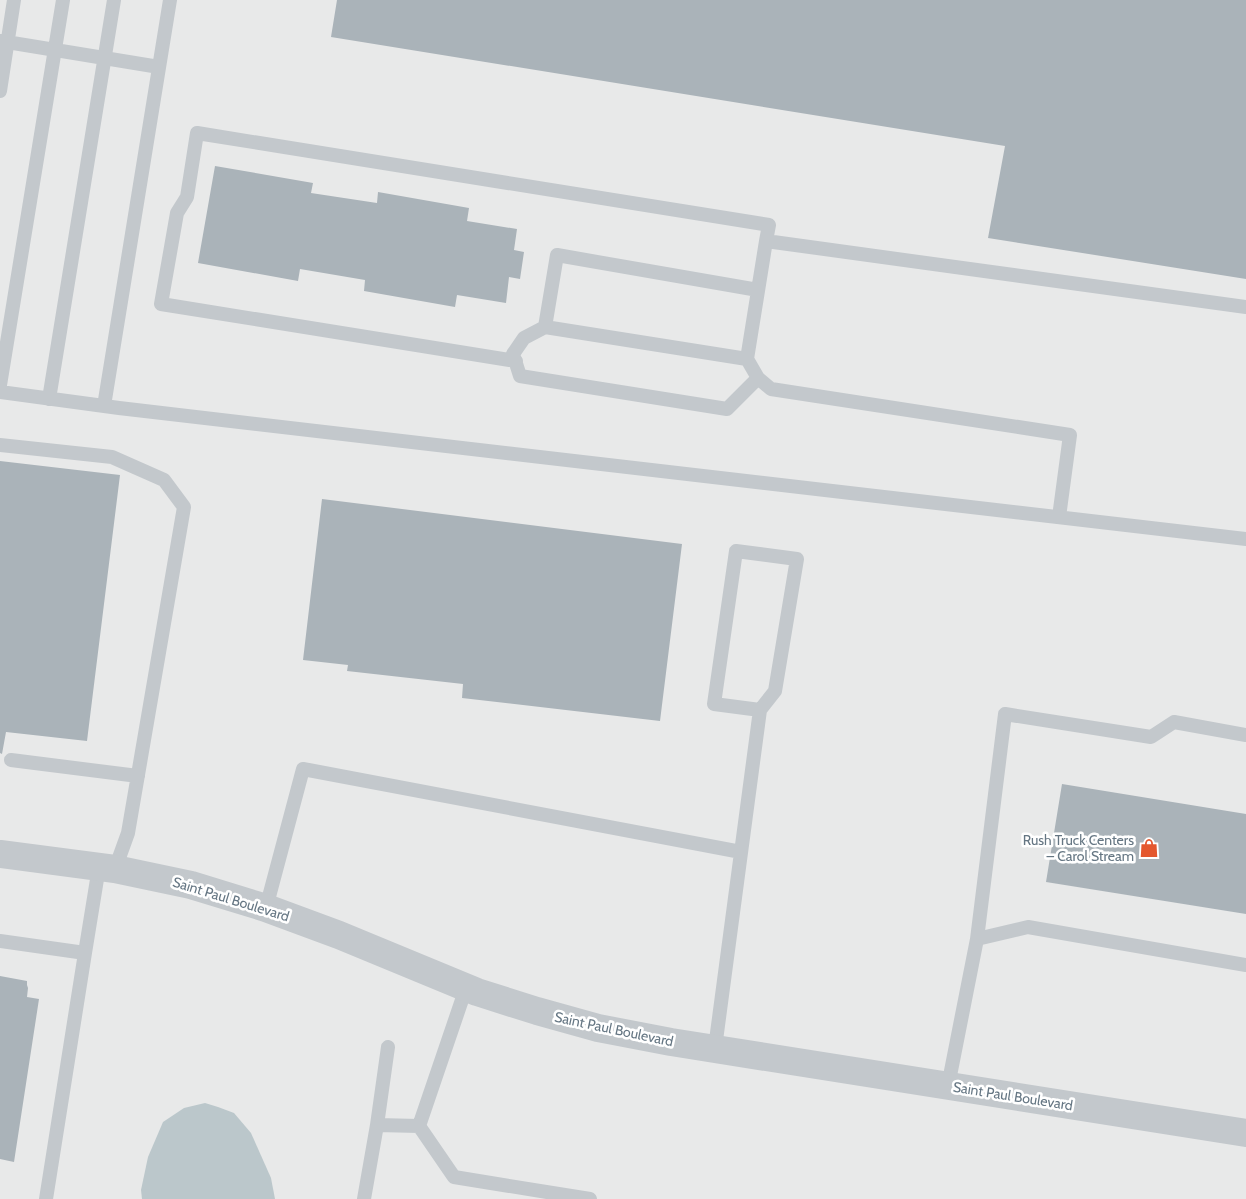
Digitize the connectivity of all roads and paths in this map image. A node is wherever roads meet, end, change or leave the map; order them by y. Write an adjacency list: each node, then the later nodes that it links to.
1 (14, 0): 5 (lane)
2 (62, 0): 6 (lane)
3 (114, 0): 7 (lane)
4 (170, 0): 8 (lane)
5 (4, 42): 6 (lane); 9 (lane)
6 (54, 50): 7 (lane); 17 (lane)
7 (105, 58): 8 (lane); 19 (lane)
8 (159, 67): 20 (lane)
9 (0, 92)
10 (766, 241): 11 (lane); 12 (lane); 15 (lane)
11 (758, 290): 13 (lane); 14 (lane)
12 (1246, 307)
13 (545, 328): 14 (lane); 15 (lane)
14 (747, 360): 16 (lane)
15 (516, 361): 16 (lane)
16 (758, 378): 22 (lane)
17 (0, 386)
18 (0, 392): 19 (lane)
19 (50, 399): 20 (lane)
20 (104, 406): 22 (lane)
21 (0, 445): 27 (lane)
22 (1059, 517): 23 (lane)
23 (1246, 538)
24 (760, 710): 24 (lane); 28 (lane)
25 (1246, 735): 32 (lane)
26 (11, 760): 27 (lane)
27 (138, 776): 30 (lane)
28 (741, 852): 31 (lane); 38 (lane)
29 (0, 854): 30 (street, Saint Paul Boulevard)
30 (107, 868): 31 (street, Saint Paul Boulevard); 34 (lane)
31 (266, 908): 36 (street, Saint Paul Boulevard)
32 (977, 939): 35 (lane); 39 (lane)
33 (0, 941): 34 (lane)
34 (85, 953): 43 (lane)
35 (1246, 965)
36 (466, 988): 38 (street, Saint Paul Boulevard); 41 (lane)
37 (388, 1048): 40 (lane)
38 (715, 1048): 39 (street, Saint Paul Boulevard)
39 (948, 1086): 42 (street, Saint Paul Boulevard)
40 (377, 1126): 41 (lane); 44 (lane)
41 (419, 1126): 45 (lane)
42 (1246, 1133)
43 (46, 1199)
44 (364, 1199)
45 (590, 1199)

